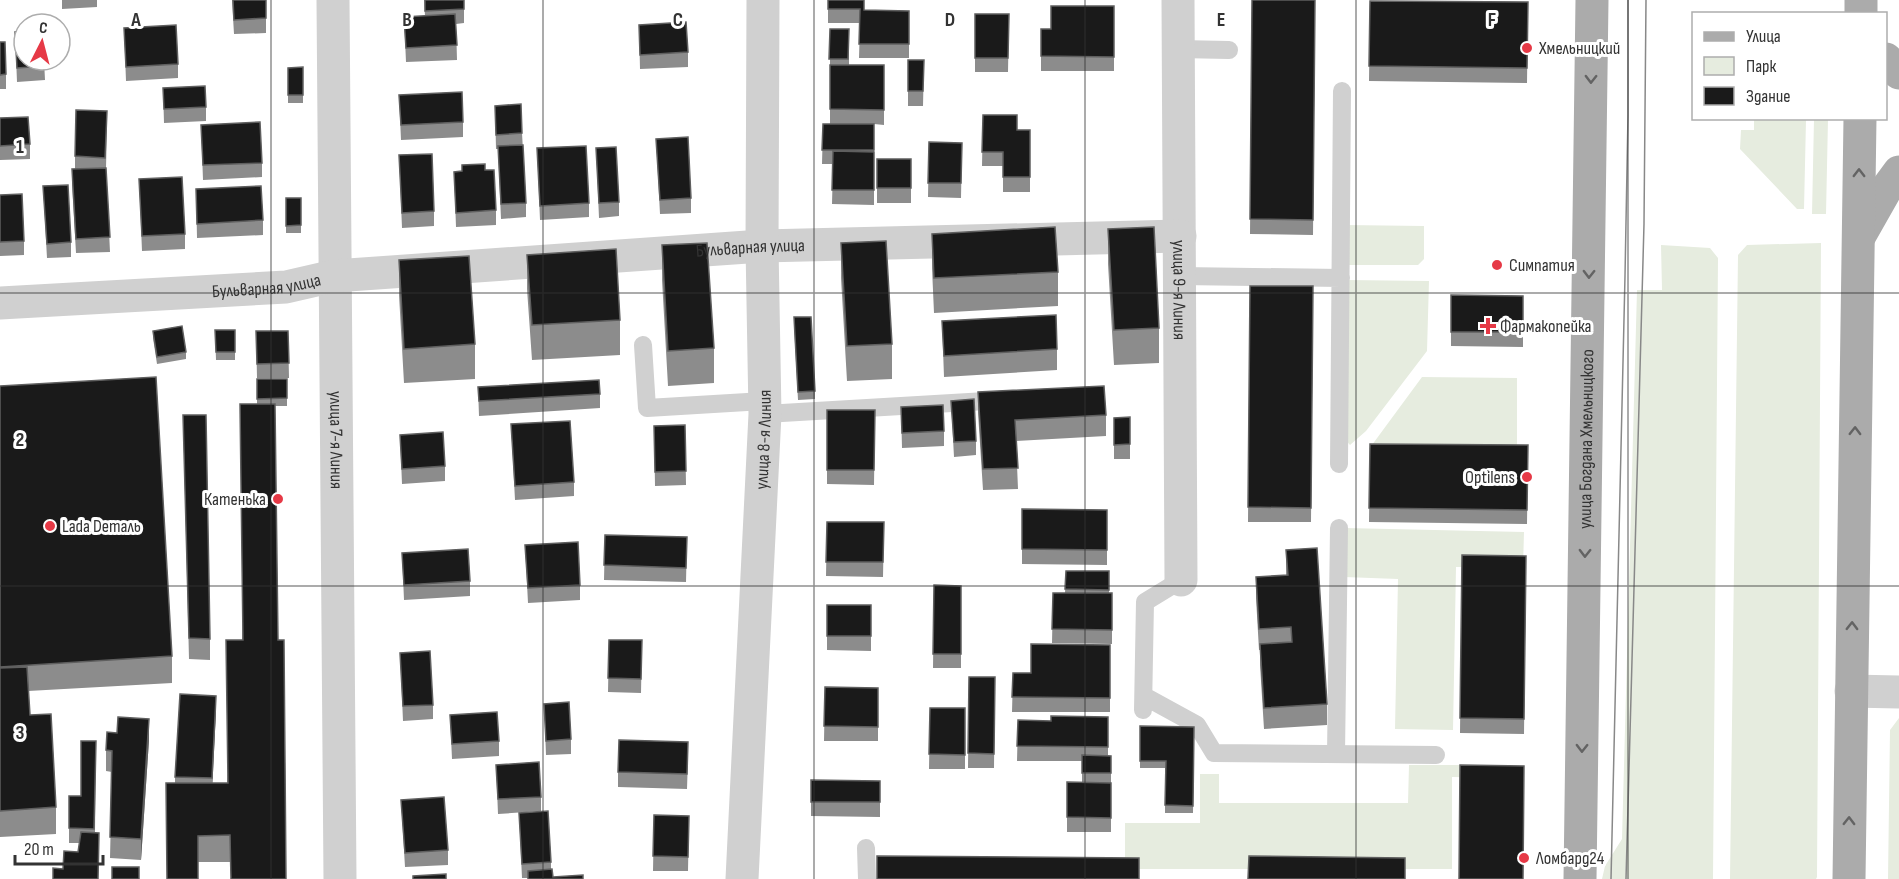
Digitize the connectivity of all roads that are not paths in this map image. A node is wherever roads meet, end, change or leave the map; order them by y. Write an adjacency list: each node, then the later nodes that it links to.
1 (333, 0): 15 (street, улица 7-я Линия)
2 (763, 0): 14 (street, улица 8-я Линия)
3 (1178, 0): 5 (street, улица 9-я Линия)
4 (1592, 0): 33 (main road, улица Богдана Хмельницкого, one-way to 33)
5 (1178, 49): 6 (lane); 12 (street, улица 9-я Линия)
6 (1229, 50)
7 (1887, 60): 8 (main road)
8 (1899, 73)
9 (1342, 92): 17 (lane)
10 (1860, 120): 13 (main road, one-way to 10)
11 (1899, 172): 13 (main road)
12 (1180, 236): 14 (street, Бульварная улица); 16 (street, улица 9-я Линия)
13 (1858, 239): 25 (main road, one-way to 13)
14 (762, 246): 15 (street, Бульварная улица); 21 (street, улица 8-я Линия)
15 (334, 276): 18 (street, Бульварная улица); 30 (street, улица 7-я Линия)
16 (1180, 276): 17 (lane); 24 (street, улица 9-я Линия)
17 (1341, 278): 22 (lane)
18 (0, 303)
19 (643, 345): 21 (lane)
20 (1025, 399): 21 (lane)
21 (765, 408): 31 (street, улица 8-я Линия)
22 (1339, 464)
23 (1339, 528): 27 (lane)
24 (1181, 580): 27 (lane)
25 (1851, 691): 26 (street); 34 (main road, one-way to 25)
26 (1899, 692)
27 (1336, 754): 28 (lane)
28 (1436, 755)
29 (866, 848): 32 (lane)
30 (340, 879)
31 (742, 879)
32 (867, 879)
33 (1580, 879)
34 (1849, 879)

